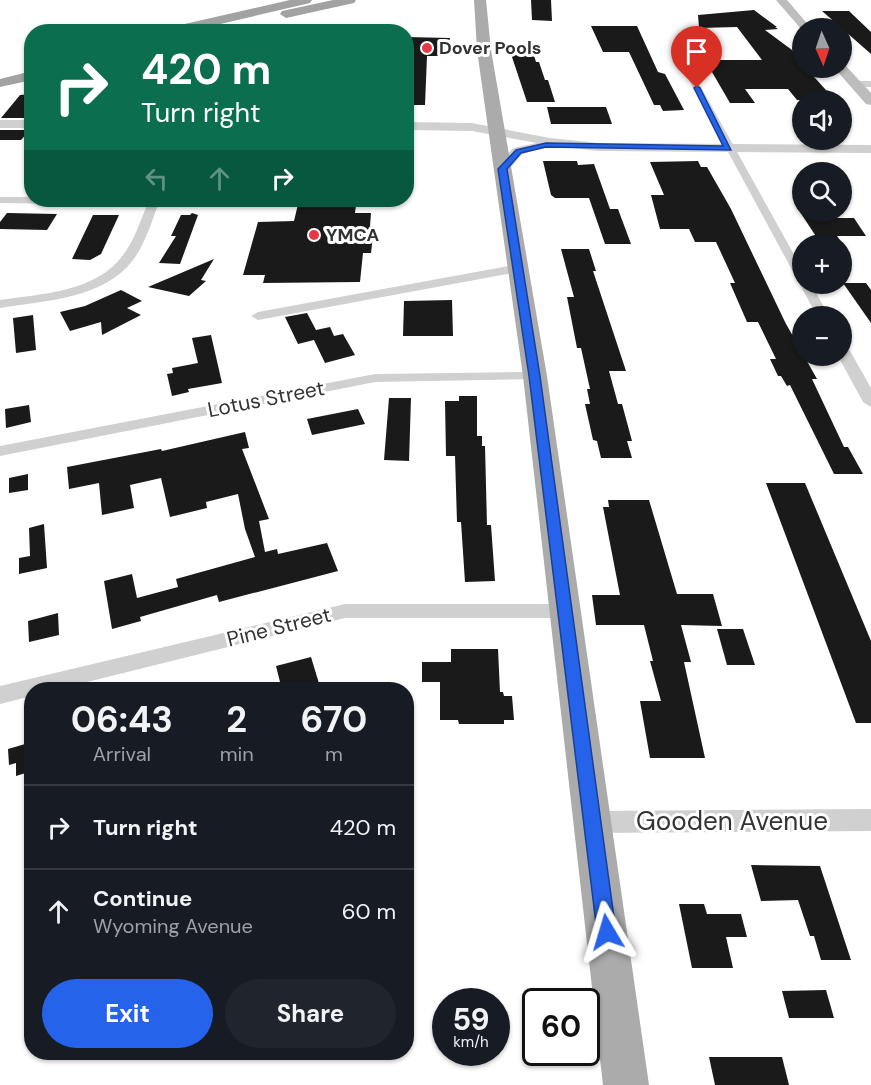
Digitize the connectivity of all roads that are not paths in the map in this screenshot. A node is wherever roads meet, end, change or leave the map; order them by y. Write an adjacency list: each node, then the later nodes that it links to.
1 (306, 0): 8 (highway)
2 (337, 0): 7 (highway)
3 (350, 0): 7 (highway)
4 (480, 0): 22 (main road)
5 (781, 0): 6 (main road)
6 (797, 18)
7 (264, 19): 9 (highway)
8 (202, 24)
9 (246, 24)
10 (24, 65): 12 (highway)
11 (687, 69): 24 (street)
12 (0, 71)
13 (24, 77): 15 (highway)
14 (850, 78): 16 (main road)
15 (0, 83)
16 (855, 84): 17 (street); 18 (main road)
17 (871, 84)
18 (871, 100)
19 (0, 124): 20 (street)
20 (24, 124)
21 (414, 126): 22 (street)
22 (497, 132): 23 (street); 26 (main road)
23 (566, 144): 24 (street); 26 (street)
24 (728, 148): 25 (street); 30 (street)
25 (871, 149)
26 (502, 169): 31 (main road)
27 (0, 200): 28 (street)
28 (24, 200)
29 (152, 207): 32 (street)
30 (792, 261)
31 (519, 268): 33 (street); 35 (main road)
32 (0, 304)
33 (258, 316)
34 (851, 366): 36 (street)
35 (535, 376): 37 (street, Lotus Street); 38 (main road)
36 (871, 402)
37 (0, 451)
38 (565, 611): 39 (street, Pine Street); 43 (main road)
39 (53, 682)
40 (24, 689): 41 (street, Pine Street)
41 (0, 695)
42 (871, 820): 43 (street, Gooden Avenue)
43 (593, 822): 44 (main road)
44 (626, 1085)

